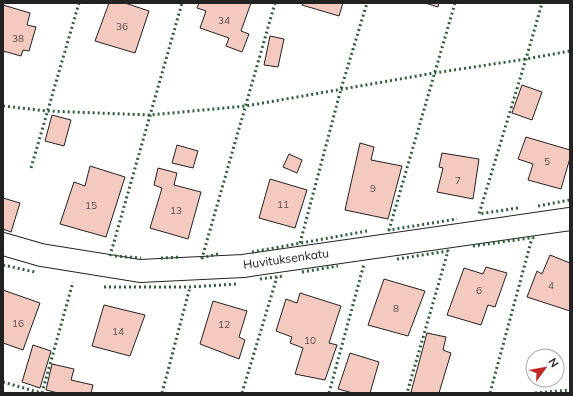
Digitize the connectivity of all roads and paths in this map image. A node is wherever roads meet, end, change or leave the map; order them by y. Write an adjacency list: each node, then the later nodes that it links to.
1 (570, 219): 2 (street, Huvituksenkatu)
2 (3, 244)

